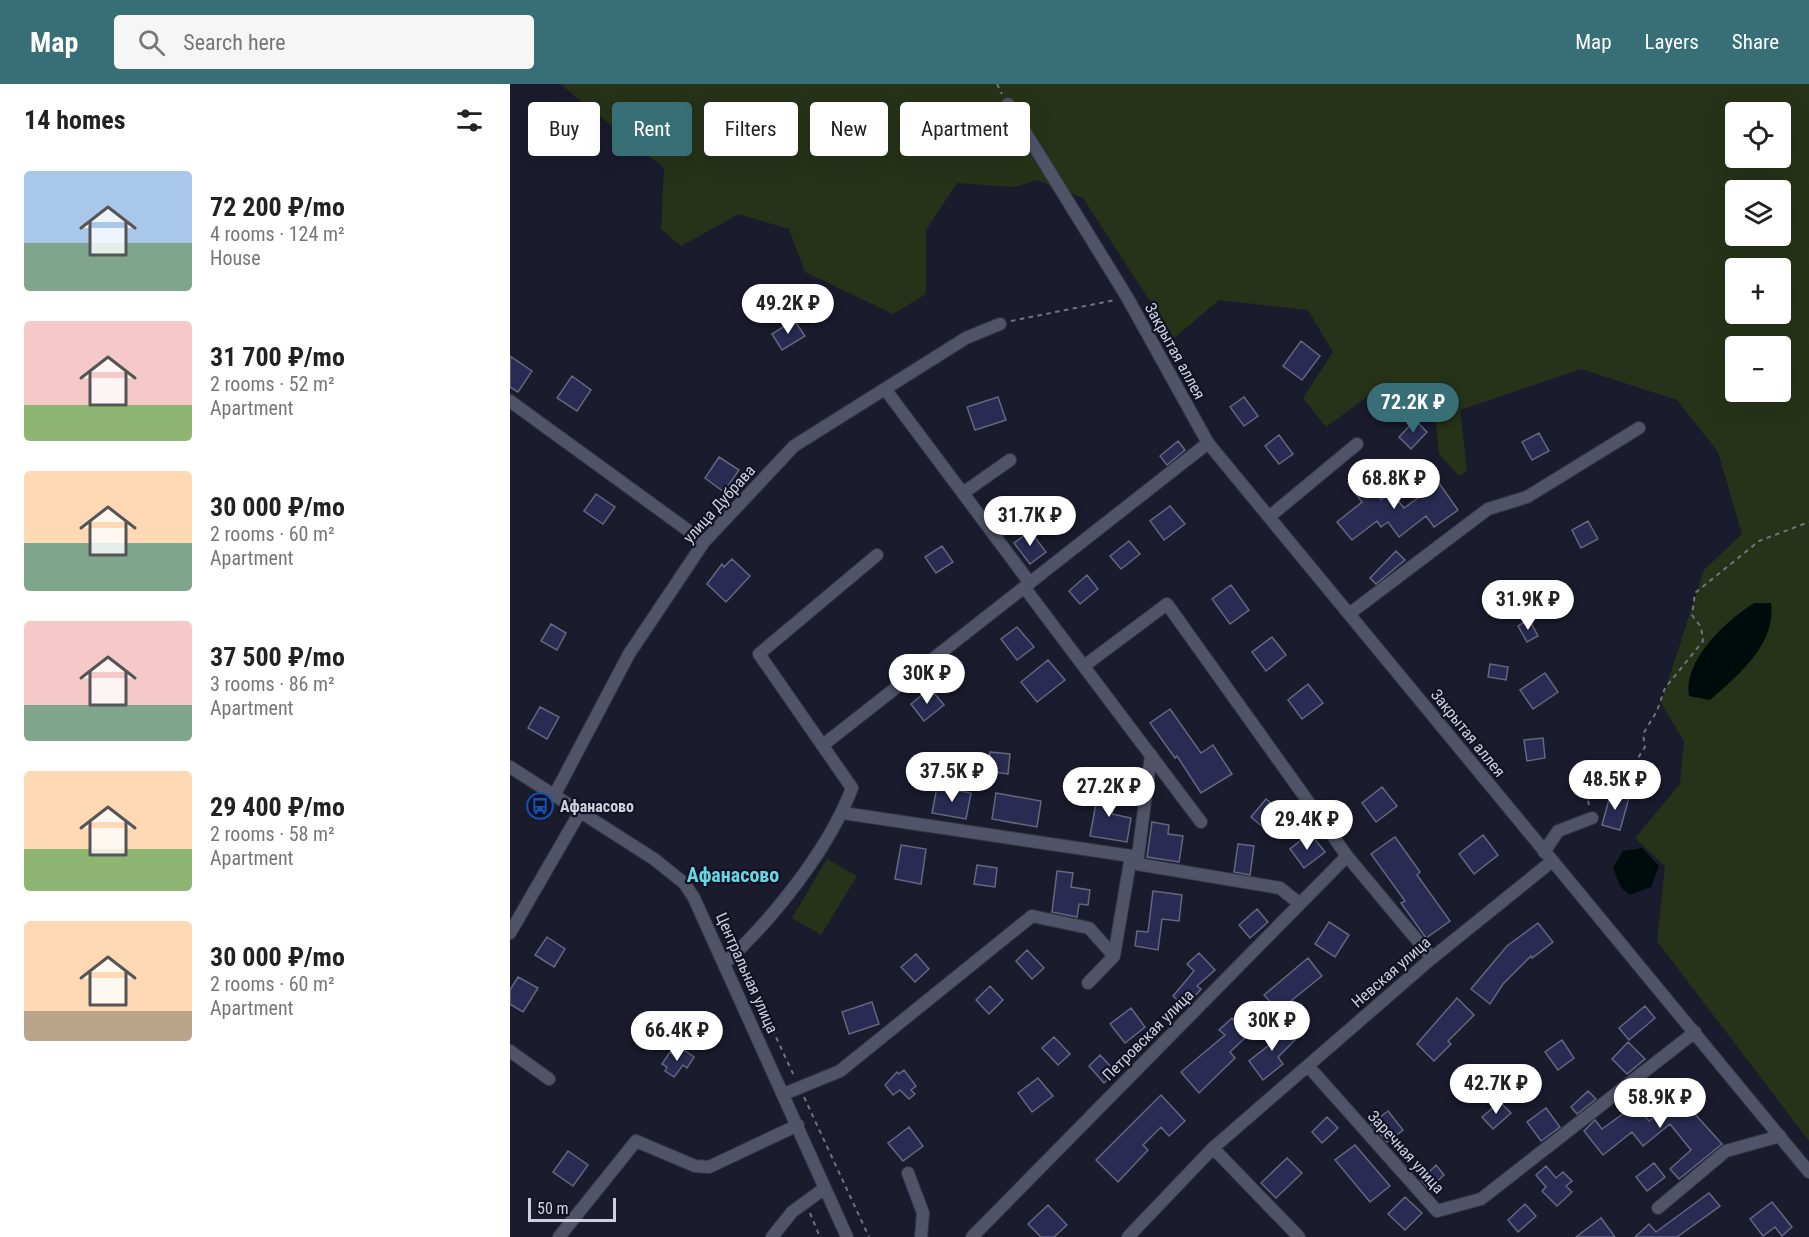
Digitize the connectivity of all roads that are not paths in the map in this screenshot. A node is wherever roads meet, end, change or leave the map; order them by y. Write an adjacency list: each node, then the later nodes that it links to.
1 (1030, 140): 6 (street, Закрытая аллея)
2 (1000, 324): 3 (street, улица Дубрава)
3 (885, 389): 9 (street); 11 (street, улица Дубрава)
4 (510, 401): 11 (street)
5 (1639, 428): 14 (street)
6 (1208, 443): 10 (street, Закрытая аллея); 13 (street)
7 (1357, 444): 10 (street)
8 (1010, 460): 9 (street)
9 (963, 493): 13 (street)
10 (1269, 517): 14 (street, Закрытая аллея)
11 (704, 542): 19 (street, улица Дубрава)
12 (877, 555): 16 (street)
13 (1027, 585): 15 (street); 16 (street)
14 (1349, 614): 25 (street, Закрытая аллея)
15 (1084, 666): 17 (street); 24 (street)
16 (823, 746): 21 (street)
17 (1150, 755): 23 (street); 26 (street)
18 (510, 767): 19 (street, Центральная улица)
19 (554, 796): 20 (street, Центральная улица)
20 (580, 812): 28 (street); 31 (street, Центральная улица)
21 (843, 813): 26 (street); 31 (street)
22 (1592, 818): 25 (street, Невская улица)
23 (1201, 822)
24 (1347, 856): 27 (street, Петровская улица); 30 (street)
25 (1547, 857): 30 (street, Невская улица); 33 (street, Закрытая аллея)
26 (1134, 860): 27 (street); 29 (street)
27 (1300, 904): 49 (street, Петровская улица)
28 (510, 933)
29 (1114, 956): 32 (street); 37 (street)
30 (1432, 958): 35 (street, Невская улица)
31 (725, 963): 37 (street, Центральная улица)
32 (1088, 983)
33 (1695, 1032): 35 (street, Заречная улица); 39 (street, Закрытая аллея)
34 (510, 1051): 36 (street)
35 (1308, 1066): 40 (street, Невская улица)
36 (549, 1080)
37 (784, 1094): 38 (street, Центральная улица)
38 (798, 1125): 43 (street, Центральная улица); 45 (street)
39 (1780, 1136): 41 (street, Закрытая аллея); 44 (street)
40 (1213, 1148): 50 (street, Невская улица); 51 (street)
41 (1809, 1172)
42 (908, 1173): 48 (street)
43 (825, 1188): 46 (street); 47 (street, Центральная улица)
44 (1658, 1208)
45 (559, 1237)
46 (772, 1237)
47 (847, 1237)
48 (921, 1237)
49 (972, 1237)
50 (1128, 1237)
51 (1299, 1237)

